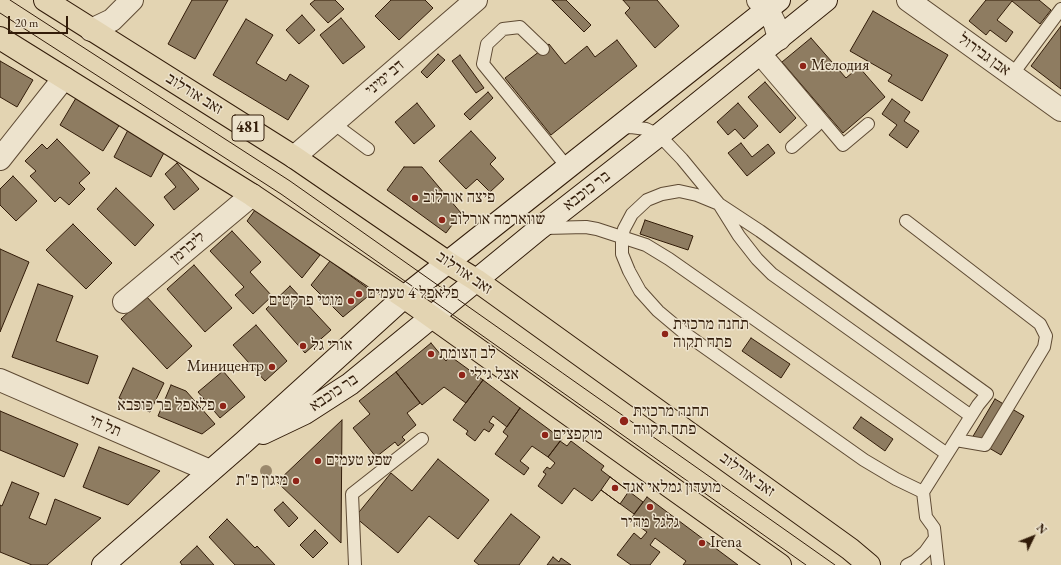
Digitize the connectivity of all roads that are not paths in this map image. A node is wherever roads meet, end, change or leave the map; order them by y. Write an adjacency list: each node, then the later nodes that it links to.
1 (45, 0): 8 (main road, זאב אורלוב / 481)
2 (132, 0): 8 (street)
3 (475, 0): 15 (street, דב ימיני)
4 (826, 0): 11 (street, בר כוכבא)
5 (908, 0): 12 (street, אבן גבירול)
6 (769, 3): 11 (street); 17 (street, בר כוכבא)
7 (1061, 8): 12 (lane)
8 (91, 30): 21 (main road, זאב אורלוב / 481)
9 (0, 38): 13 (main road)
10 (543, 49): 23 (lane)
11 (767, 49): 16 (lane); 18 (street, בר כוכבא); 19 (lane)
12 (1012, 75): 14 (street, אבן גבירול)
13 (64, 78): 22 (street); 24 (main road)
14 (1061, 110)
15 (334, 123): 20 (lane); 21 (street, דב ימיני)
16 (868, 124)
17 (618, 129): 18 (lane); 23 (street, בר כוכבא)
18 (659, 135): 25 (lane); 27 (street, בר כוכבא)
19 (792, 147)
20 (368, 149)
21 (294, 156): 29 (main road, זאב אורלוב / 481)
22 (0, 159)
23 (568, 168): 29 (street, בר כוכבא)
24 (252, 195): 31 (main road); 32 (street, ליברמן)
25 (718, 204): 28 (lane); 35 (lane); 35 (lane)
26 (906, 221): 37 (lane)
27 (540, 228): 28 (lane); 30 (street, בר כוכבא)
28 (622, 237): 39 (lane); 41 (lane)
29 (447, 262): 30 (main road, זאב אורלוב / 481); 31 (street, בר כוכבא)
30 (476, 280): 33 (street, בר כוכבא); 46 (main road, זאב אורלוב / 481)
31 (404, 297): 33 (main road); 38 (street, בר כוכבא)
32 (124, 302)
33 (431, 317): 38 (street, בר כוכבא); 45 (main road)
34 (0, 380): 40 (street, תל חי)
35 (971, 416): 37 (lane)
36 (422, 439): 44 (lane)
37 (956, 440): 39 (lane)
38 (244, 442): 40 (street, בר כוכבא)
39 (947, 454): 41 (lane)
40 (210, 472): 43 (street, בר כוכבא)
41 (923, 492): 42 (lane)
42 (935, 538): 47 (lane); 48 (lane)
43 (103, 565)
44 (355, 565)
45 (780, 565)
46 (869, 565)
47 (907, 565)
48 (938, 565)

